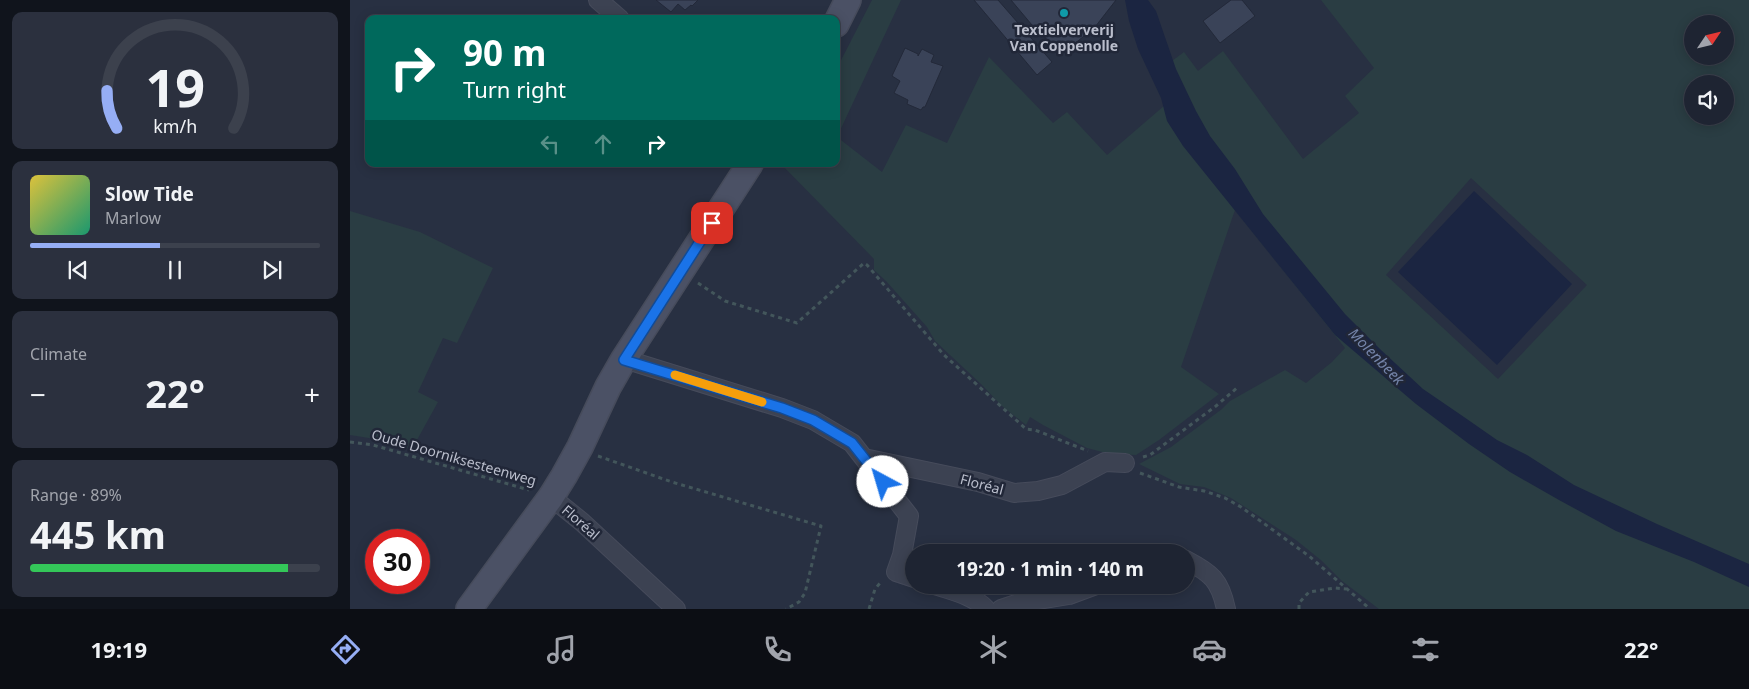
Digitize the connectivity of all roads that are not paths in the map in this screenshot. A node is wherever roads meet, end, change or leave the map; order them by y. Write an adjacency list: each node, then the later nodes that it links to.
1 (598, 0): 3 (street)
2 (848, 0): 4 (street)
3 (615, 15)
4 (840, 16)
5 (748, 167): 6 (street)
6 (624, 360): 7 (street); 9 (street)
7 (864, 458): 8 (street, Floréal); 11 (street)
8 (1125, 463)
9 (551, 496): 14 (street); 15 (street, Floréal)
10 (1195, 565): 18 (street)
11 (905, 575)
12 (960, 594): 16 (street)
13 (1072, 594): 17 (street)
14 (469, 609)
15 (676, 609)
16 (986, 609)
17 (1001, 609)
18 (1226, 609)

